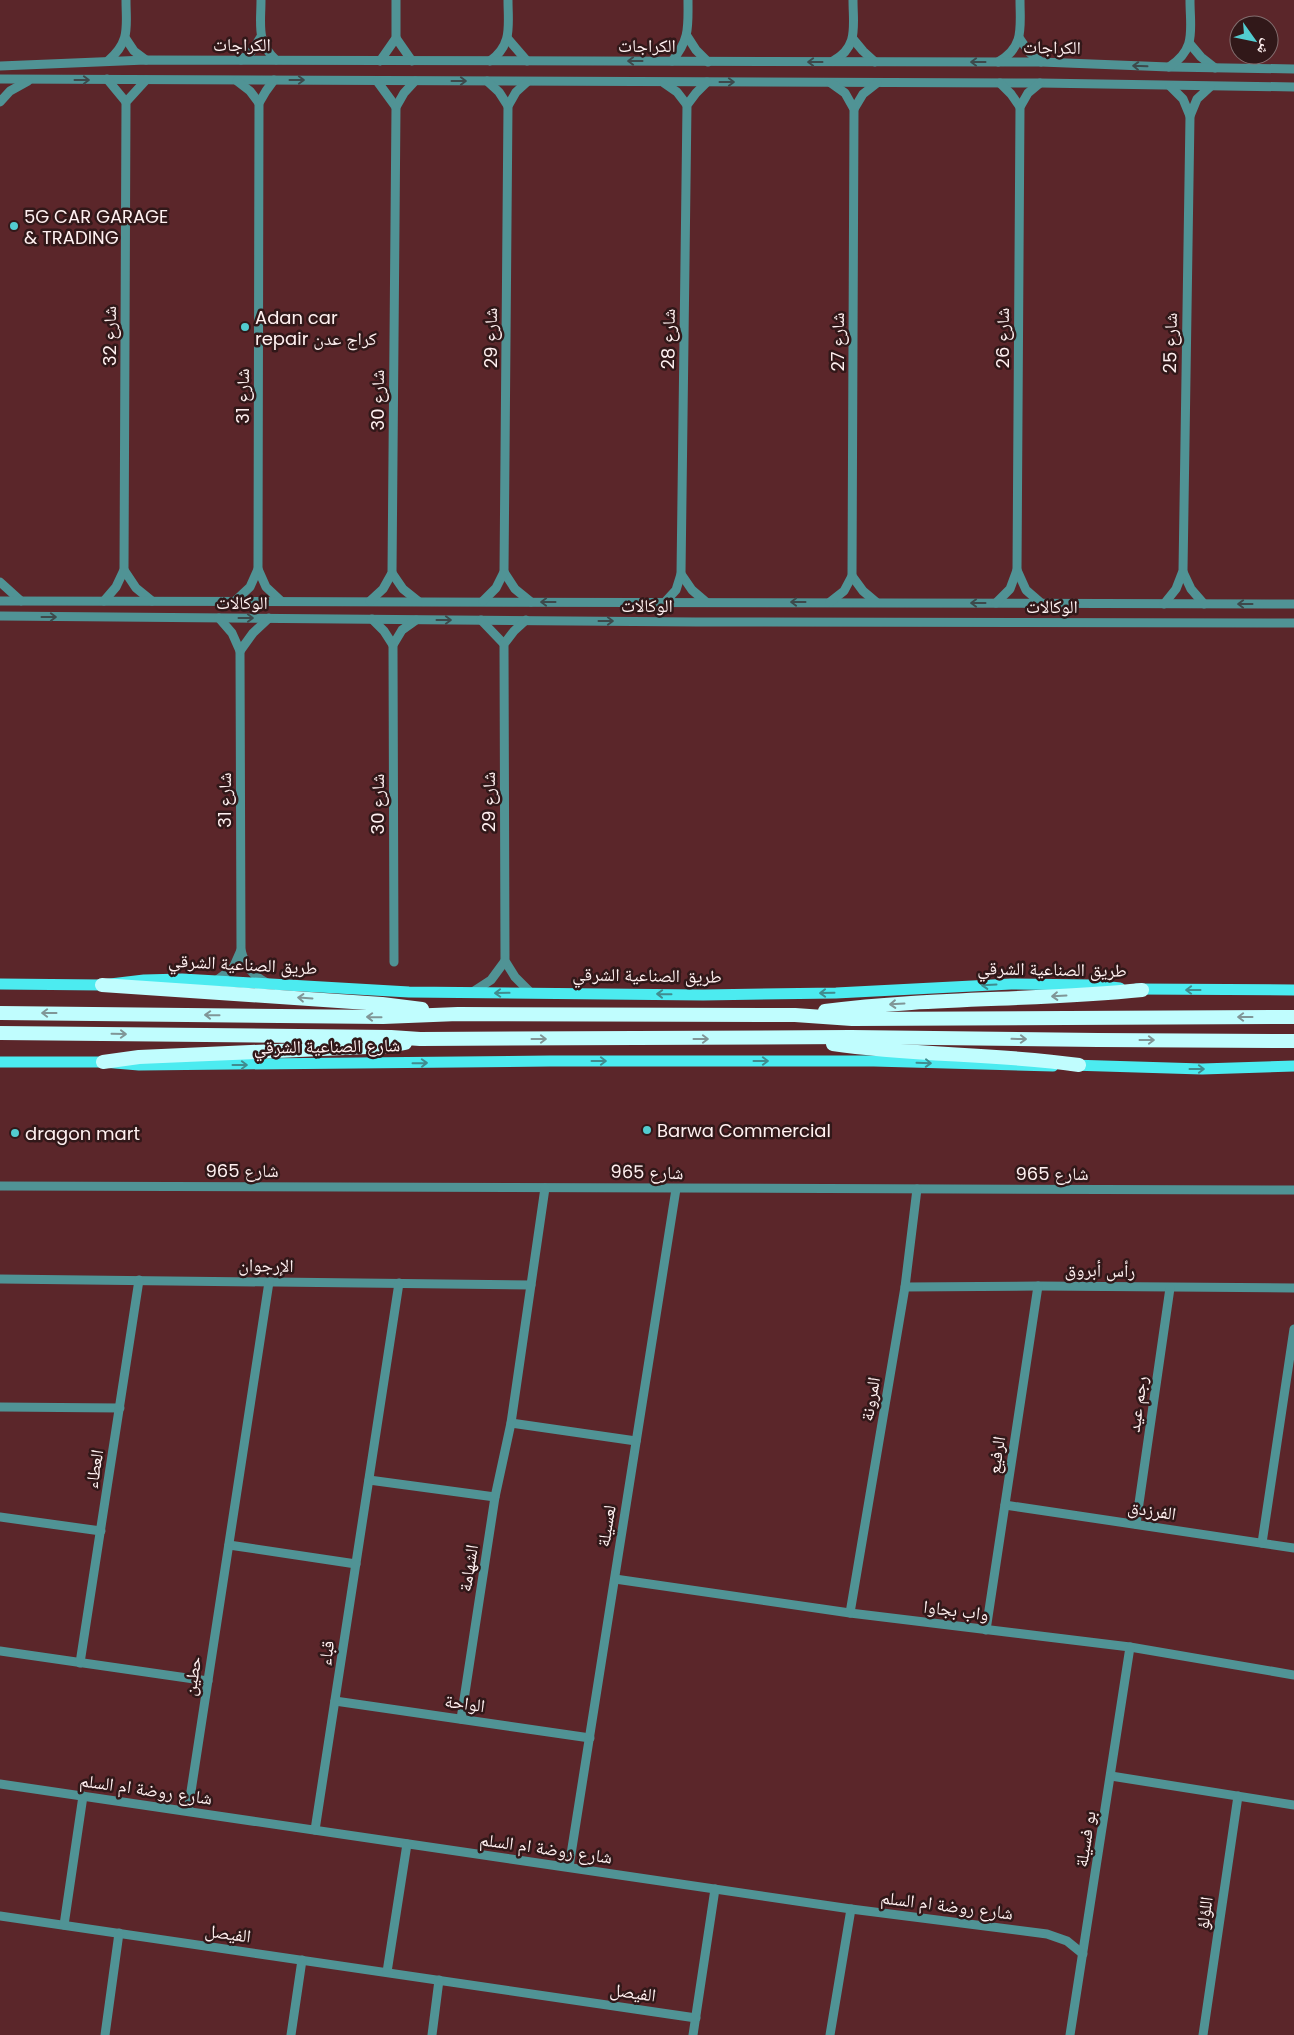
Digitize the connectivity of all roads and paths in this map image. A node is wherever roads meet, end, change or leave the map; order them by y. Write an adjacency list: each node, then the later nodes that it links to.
1 (126, 0): 13 (street)
2 (261, 0): 10 (street)
3 (396, 0): 11 (street)
4 (508, 0): 12 (street)
5 (688, 0): 9 (street)
6 (853, 0): 14 (street)
7 (1020, 0): 15 (street)
8 (1190, 0): 16 (street)
9 (687, 36): 25 (street); 26 (street)
10 (260, 38): 18 (street); 19 (street)
11 (396, 38): 20 (street); 22 (street)
12 (508, 38): 23 (street); 24 (street)
13 (126, 39): 17 (street); 21 (street)
14 (853, 39): 27 (street); 28 (street)
15 (1020, 39): 29 (street); 30 (street)
16 (1190, 44): 32 (street); 33 (street)
17 (146, 60): 18 (street, الكراجات); 21 (street, الكراجات)
18 (240, 60): 19 (street, الكراجات)
19 (276, 60): 20 (street, الكراجات)
20 (380, 60): 22 (street, الكراجات)
21 (108, 61): 31 (street, الكراجات)
22 (412, 61): 23 (street, الكراجات)
23 (490, 61): 24 (street, الكراجات)
24 (527, 61): 25 (street, الكراجات, one-way to 24)
25 (672, 61): 26 (street, الكراجات)
26 (708, 62): 27 (street, الكراجات, one-way to 26)
27 (833, 62): 28 (street, الكراجات)
28 (876, 62): 29 (street, الكراجات, one-way to 28)
29 (998, 62): 30 (street, الكراجات)
30 (1041, 62): 32 (street, الكراجات, one-way to 30)
31 (0, 66)
32 (1169, 67): 33 (street, الكراجات)
33 (1215, 68): 34 (street, الكراجات)
34 (1294, 69)
35 (0, 79): 36 (street, الكراجات)
36 (33, 80): 37 (street, الكراجات, one-way to 37); 54 (street)
37 (107, 80): 38 (street, الكراجات); 55 (street)
38 (146, 80): 40 (street, الكراجات); 55 (street)
39 (274, 80): 40 (street, الكراجات); 41 (street, الكراجات, one-way to 41); 56 (street)
40 (237, 81): 56 (street)
41 (377, 81): 42 (street, الكراجات); 59 (street)
42 (415, 81): 43 (street, الكراجات, one-way to 43); 59 (street)
43 (487, 82): 44 (street, الكراجات); 58 (street)
44 (527, 82): 47 (street, الكراجات); 58 (street)
45 (706, 82): 46 (street, الكراجات, one-way to 46); 47 (street, الكراجات); 57 (street)
46 (831, 82): 48 (street, الكراجات); 61 (street)
47 (664, 83): 57 (street)
48 (877, 83): 49 (street, الكراجات); 61 (street)
49 (1000, 83): 50 (street, الكراجات); 60 (street)
50 (1040, 83): 51 (street, الكراجات); 60 (street)
51 (1170, 86): 52 (street, الكراجات); 62 (street, شارع 25)
52 (1210, 87): 53 (street, الكراجات); 62 (street, شارع 25)
53 (1294, 87)
54 (0, 102)
55 (126, 102): 64 (street, شارع 32)
56 (259, 103): 63 (street, شارع 31)
57 (687, 105): 69 (street, شارع 28)
58 (508, 106): 67 (street, شارع 29)
59 (396, 107): 68 (street, شارع 30)
60 (1020, 107): 65 (street, شارع 26)
61 (854, 109): 70 (street, شارع 27)
62 (1190, 116): 66 (street, شارع 25)
63 (258, 569): 76 (street, شارع 31); 77 (street, شارع 31)
64 (124, 570): 74 (street, شارع 32); 75 (street)
65 (1017, 570): 86 (street, شارع 26); 87 (street, شارع 26)
66 (1183, 571): 88 (street, شارع 25); 89 (street, شارع 25)
67 (504, 572): 80 (street); 81 (street)
68 (392, 573): 78 (street); 79 (street)
69 (681, 574): 82 (street, شارع 28); 83 (street)
70 (852, 576): 84 (street); 85 (street)
71 (0, 582): 73 (street)
72 (0, 601): 73 (street, الوكالات)
73 (21, 601): 74 (street, الوكالات)
74 (104, 601): 75 (street, الوكالات)
75 (152, 601): 76 (street, الوكالات)
76 (235, 601): 77 (street, الوكالات)
77 (281, 601): 78 (street, الوكالات)
78 (370, 601): 79 (street, الوكالات)
79 (418, 601): 80 (street, الوكالات)
80 (483, 602): 81 (street, الوكالات)
81 (531, 602): 82 (street, الوكالات, one-way to 81)
82 (665, 602): 83 (street, الوكالات)
83 (706, 602): 84 (street, الوكالات, one-way to 83)
84 (830, 602): 85 (street, الوكالات)
85 (876, 602): 86 (street, الوكالات, one-way to 85)
86 (996, 603): 87 (street, الوكالات)
87 (1042, 603): 88 (street, الوكالات)
88 (1164, 604): 89 (street, الوكالات)
89 (1204, 604): 90 (street, الوكالات, one-way to 89)
90 (1294, 604)
91 (0, 616): 92 (street, الوكالات, one-way to 92)
92 (219, 618): 93 (street, الوكالات, one-way to 93); 101 (street, شارع 31)
93 (269, 618): 94 (street, الوكالات); 101 (street)
94 (372, 619): 95 (street, الوكالات); 100 (street)
95 (416, 620): 96 (street, الوكالات, one-way to 96); 100 (street)
96 (482, 620): 97 (street, الوكالات); 99 (street)
97 (526, 620): 98 (street, الوكالات, one-way to 98); 99 (street)
98 (1294, 624)
99 (504, 644): 103 (street, شارع 29)
100 (393, 645): 104 (street, شارع 30)
101 (240, 651): 102 (street, شارع 31)
102 (241, 950): 105 (street); 106 (street, شارع 31)
103 (505, 961): 111 (street); 112 (street)
104 (394, 962)
105 (217, 980): 106 (main road, طريق الصناعية الشرقي); 108 (main road, طريق الصناعية الشرقي)
106 (267, 983): 112 (main road, طريق الصناعية الشرقي)
107 (0, 984): 108 (main road, طريق الصناعية الشرقي)
108 (102, 984): 114 (highway, one-way to 108)
109 (1142, 990): 110 (main road, طريق الصناعية الشرقي, one-way to 109); 111 (main road, طريق الصناعية الشرقي, one-way to 111); 115 (highway, one-way to 115)
110 (1294, 990)
111 (530, 992): 112 (main road, طريق الصناعية الشرقي, one-way to 112)
112 (470, 993)
113 (0, 1013): 114 (highway, one-way to 113)
114 (458, 1014): 115 (highway)
115 (795, 1015): 116 (highway, one-way to 115)
116 (1294, 1017)
117 (0, 1033): 119 (highway, one-way to 119)
118 (795, 1038): 119 (highway, one-way to 118); 120 (highway, one-way to 120); 123 (highway)
119 (420, 1040): 122 (highway)
120 (1294, 1041)
121 (0, 1062): 122 (main road)
122 (103, 1062): 123 (main road, شارع الصناعية الشرقي, one-way to 123)
123 (1079, 1065): 124 (main road, one-way to 124)
124 (1294, 1066)
125 (0, 1186): 126 (street, شارع 965)
126 (545, 1188): 127 (street, شارع 965); 134 (street, الشهامة)
127 (676, 1189): 128 (street, شارع 965); 143 (street, لعسيلة)
128 (917, 1189): 129 (street, شارع 965); 136 (street, المرونة)
129 (1294, 1190)
130 (0, 1279): 131 (street, الإرجوان)
131 (139, 1280): 132 (street, الإرجوان); 141 (street, العطاء)
132 (269, 1282): 133 (street, الإرجوان); 151 (street, حطين)
133 (399, 1283): 134 (street, الإرجوان); 144 (street, قباء)
134 (531, 1284): 142 (street, الشهامة)
135 (1038, 1286): 136 (street, رأس أبروق); 137 (street, رأس أبروق); 146 (street, الرفيع)
136 (905, 1287): 155 (street, المرونة)
137 (1170, 1288): 138 (street, رأس أبروق); 148 (street, رجم عيد)
138 (1294, 1288)
139 (1294, 1329): 150 (street)
140 (0, 1407): 141 (street)
141 (120, 1408): 149 (street, العطاء)
142 (511, 1423): 143 (street); 145 (street, الشهامة)
143 (636, 1441): 154 (street, لعسيلة)
144 (369, 1480): 145 (street); 153 (street, قباء)
145 (495, 1497): 163 (street, الشهامة)
146 (1005, 1505): 148 (street, الفرزدق); 156 (street, الرفيع)
147 (0, 1517): 149 (street)
148 (1136, 1524): 150 (street, الفرزدق)
149 (101, 1532): 159 (street, العطاء)
150 (1262, 1543): 152 (street, الفرزدق)
151 (229, 1545): 153 (street); 161 (street, حطين)
152 (1294, 1548)
153 (356, 1564): 162 (street, قباء)
154 (615, 1578): 155 (street, واب بجاوا); 164 (street, لعسيلة)
155 (850, 1613): 156 (street, واب بجاوا)
156 (986, 1630): 157 (street, واب بجاوا)
157 (1130, 1647): 160 (street, واب بجاوا); 165 (street, بو فسيلة)
158 (0, 1651): 159 (street)
159 (80, 1663): 161 (street)
160 (1294, 1676)
161 (208, 1682): 170 (street, حطين)
162 (335, 1701): 163 (street, الواحة); 171 (street, قباء)
163 (461, 1719): 164 (street, الواحة)
164 (590, 1738): 173 (street, لعسيلة)
165 (1111, 1776): 168 (street); 179 (street, بو فسيلة)
166 (0, 1784): 167 (street, شارع روضة ام السلم)
167 (83, 1796): 170 (street, شارع روضة ام السلم); 177 (street)
168 (1238, 1796): 169 (street); 190 (street, اللؤلؤ)
169 (1294, 1805)
170 (188, 1811): 171 (street, شارع روضة ام السلم)
171 (315, 1830): 172 (street, شارع روضة ام السلم)
172 (407, 1844): 173 (street, شارع روضة ام السلم); 181 (street)
173 (569, 1867): 174 (street, شارع روضة ام السلم)
174 (715, 1889): 175 (street, شارع روضة ام السلم); 183 (street)
175 (851, 1909): 179 (street, شارع روضة ام السلم); 188 (street)
176 (0, 1916): 177 (street, الفيصل)
177 (64, 1925): 178 (street, الفيصل)
178 (119, 1933): 180 (street, الفيصل); 184 (street)
179 (1083, 1954): 189 (street, بو فسيلة)
180 (302, 1960): 181 (street, الفيصل); 185 (street)
181 (387, 1972): 182 (street, الفيصل)
182 (440, 1980): 183 (street, الفيصل); 186 (street)
183 (696, 2018): 187 (street)
184 (105, 2035)
185 (291, 2035)
186 (432, 2035)
187 (693, 2035)
188 (830, 2035)
189 (1070, 2035)
190 (1203, 2035)

